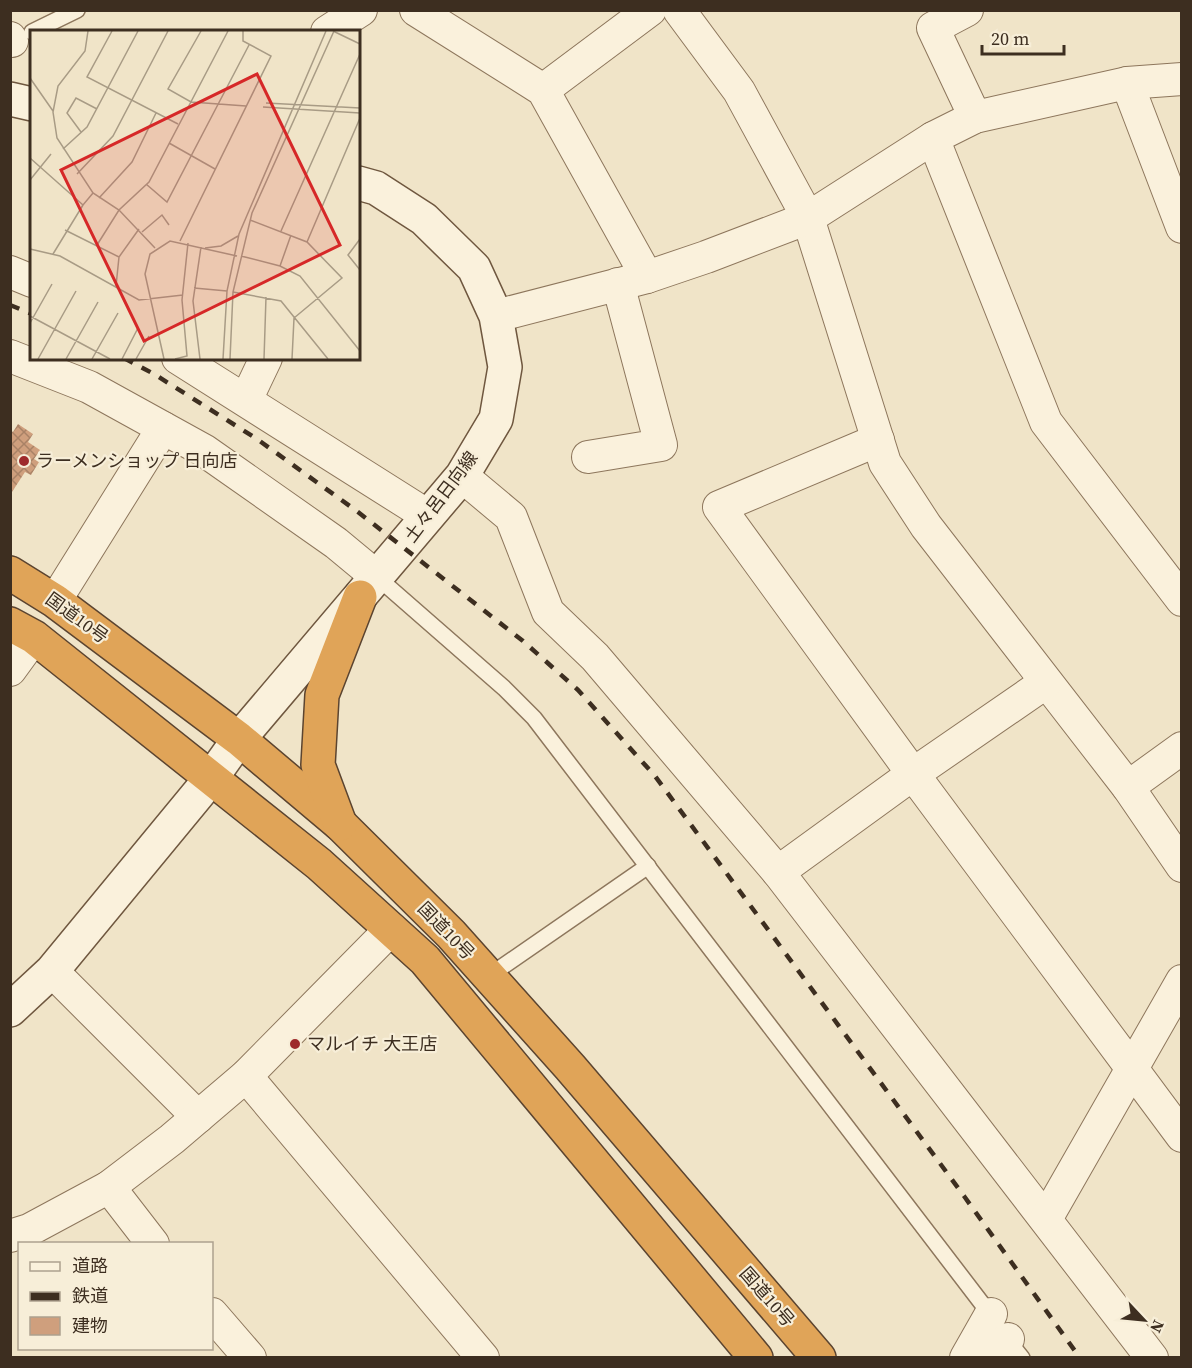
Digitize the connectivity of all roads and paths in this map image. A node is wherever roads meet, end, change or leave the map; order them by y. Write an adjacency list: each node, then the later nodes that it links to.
1 (76, 10): 8 (lane)
2 (361, 10): 9 (street)
3 (416, 10): 12 (street)
4 (650, 10): 12 (street)
5 (679, 10): 18 (street)
6 (967, 10): 7 (street)
7 (928, 19): 15 (street)
8 (32, 30)
9 (330, 30)
10 (1182, 79): 11 (street)
11 (1127, 83): 15 (street); 19 (street)
12 (543, 90): 22 (street)
13 (10, 99): 14 (main road)
14 (30, 104)
15 (975, 117): 16 (street)
16 (933, 138): 18 (street); 35 (street)
17 (360, 184): 23 (main road, 土々呂日向線)
18 (808, 218): 22 (street); 29 (street)
19 (1182, 227)
20 (10, 272): 21 (street)
21 (30, 280)
22 (633, 281): 23 (street); 30 (street)
23 (496, 316): 31 (main road, 土々呂日向線)
24 (10, 356): 28 (street)
25 (181, 360): 27 (street)
26 (265, 360): 27 (street)
27 (246, 400): 32 (street)
28 (163, 428): 34 (street); 36 (street)
29 (878, 440): 39 (street); 42 (street)
30 (588, 457)
31 (462, 476): 32 (main road, 土々呂日向線); 48 (street)
32 (429, 516): 34 (main road, 土々呂日向線)
33 (10, 573): 36 (highway, 国道10号)
34 (369, 587): 40 (main road, 土々呂日向線); 45 (highway); 46 (lane)
35 (1182, 600)
36 (55, 601): 40 (highway, 国道10号)
37 (22, 630): 38 (street); 43 (highway, 国道10号)
38 (10, 670)
39 (1046, 683): 42 (street); 44 (street)
40 (239, 739): 43 (main road, 土々呂日向線); 45 (highway, 国道10号)
41 (1182, 748): 44 (street)
42 (913, 774): 48 (street); 54 (street)
43 (212, 777): 49 (highway, 国道10号); 50 (main road, 土々呂日向線)
44 (1128, 788): 47 (street)
45 (340, 825): 51 (highway, 国道10号)
46 (648, 866): 51 (lane); 62 (lane)
47 (1182, 866)
48 (778, 872): 59 (street)
49 (391, 929): 55 (street); 67 (highway, 国道10号)
50 (52, 971): 53 (main road, 土々呂日向線); 56 (street)
51 (489, 976): 68 (highway, 国道10号)
52 (1182, 981): 54 (street)
53 (10, 1010)
54 (1132, 1069): 57 (street); 59 (street)
55 (246, 1076): 56 (street); 66 (street)
56 (198, 1118): 58 (street)
57 (1182, 1136)
58 (110, 1187): 60 (street); 61 (street)
59 (1046, 1219): 70 (street)
60 (10, 1236)
61 (151, 1242)
62 (991, 1314): 64 (lane); 69 (street)
63 (213, 1315): 65 (street)
64 (1009, 1352)
65 (250, 1358)
66 (483, 1358)
67 (756, 1358)
68 (819, 1358)
69 (966, 1358)
70 (1152, 1358)

